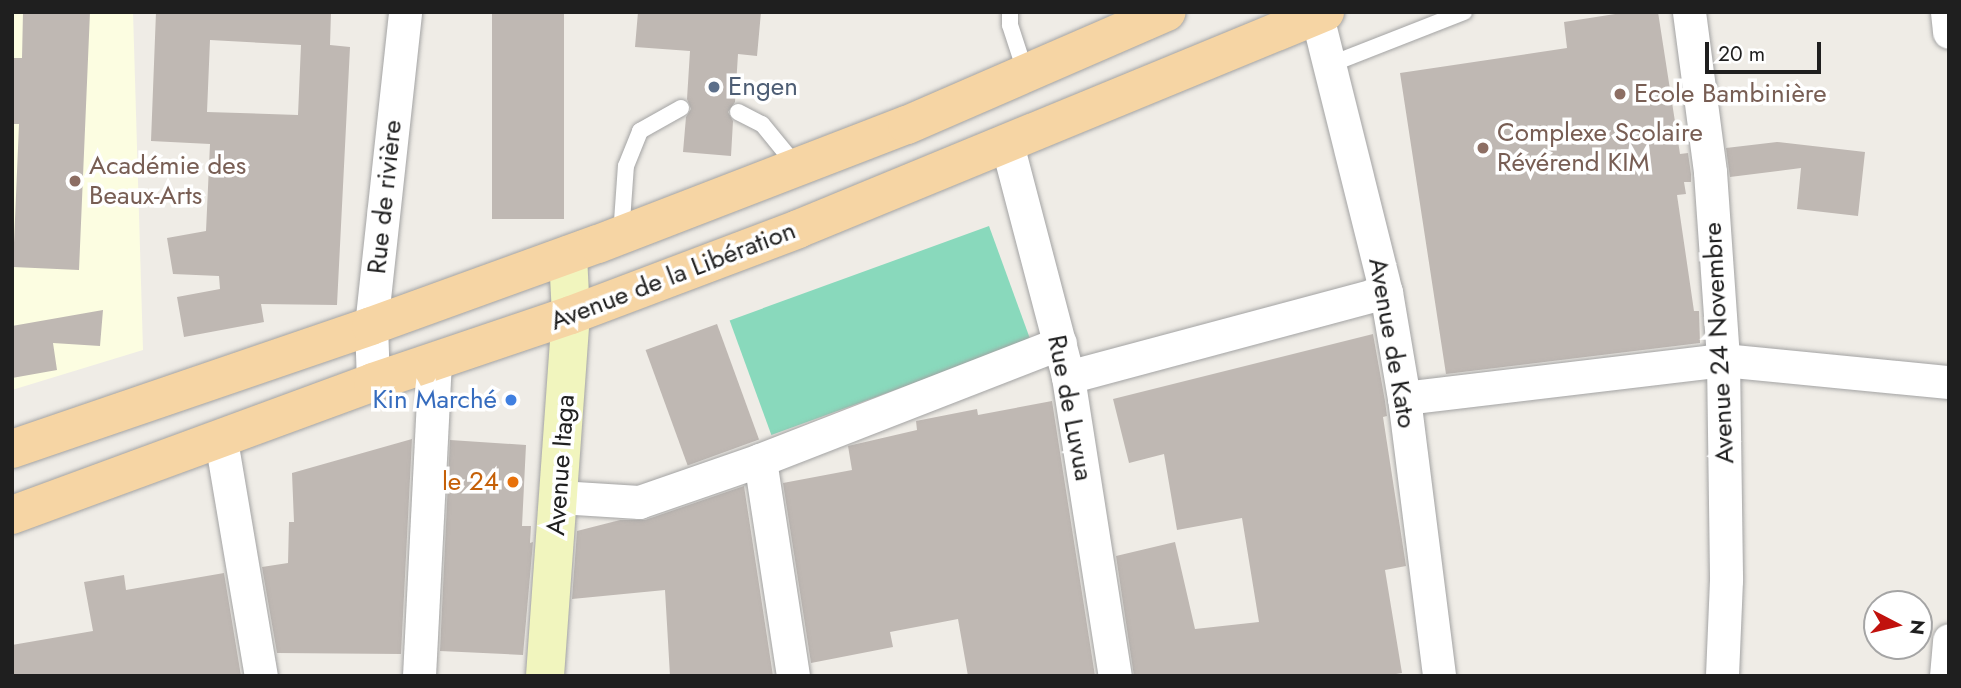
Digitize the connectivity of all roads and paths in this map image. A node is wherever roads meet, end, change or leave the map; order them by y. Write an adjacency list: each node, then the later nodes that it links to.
1 (405, 12): 19 (street, Rue de rivière)
2 (1010, 12): 10 (lane)
3 (1167, 12): 10 (main road)
4 (1464, 12): 9 (lane)
5 (1689, 12): 21 (street, Avenue 24 Novembre)
6 (1947, 12): 8 (street)
7 (1321, 14): 9 (street, Avenue de Kato); 13 (main road, Avenue de la Libération)
8 (1949, 32)
9 (1329, 65): 17 (street, Avenue de Kato)
10 (1026, 74): 14 (main road)
11 (681, 108): 15 (lane)
12 (738, 113): 14 (lane)
13 (1007, 144): 18 (main road, Avenue de la Libération); 20 (street, Rue de Luvua)
14 (798, 168): 15 (main road)
15 (621, 235): 16 (main road)
16 (568, 255): 18 (street, Avenue Itaga); 19 (main road)
17 (1386, 292): 23 (street); 26 (street, Avenue de Kato)
18 (571, 316): 22 (main road, Avenue de la Libération); 30 (street, Avenue Itaga)
19 (371, 326): 25 (street, Rue de rivière); 28 (main road)
20 (1060, 343): 23 (street, Rue de Luvua); 29 (street)
21 (1723, 360): 24 (street); 26 (street); 39 (street, Avenue 24 Novembre)
22 (435, 363): 25 (main road, Avenue de la Libération); 34 (street)
23 (1068, 377): 37 (street, Rue de Luvua)
24 (1949, 382)
25 (373, 383): 27 (main road, Avenue de la Libération)
26 (1404, 398): 38 (street, Avenue de Kato)
27 (220, 440): 31 (main road, Avenue de la Libération); 33 (street)
28 (12, 449)
29 (760, 460): 30 (street); 36 (street)
30 (559, 497): 35 (street, Avenue Itaga)
31 (12, 515)
32 (1949, 640): 40 (street)
33 (261, 676)
34 (419, 676)
35 (545, 676)
36 (793, 676)
37 (1115, 676)
38 (1439, 676)
39 (1723, 676)
40 (1946, 676)

